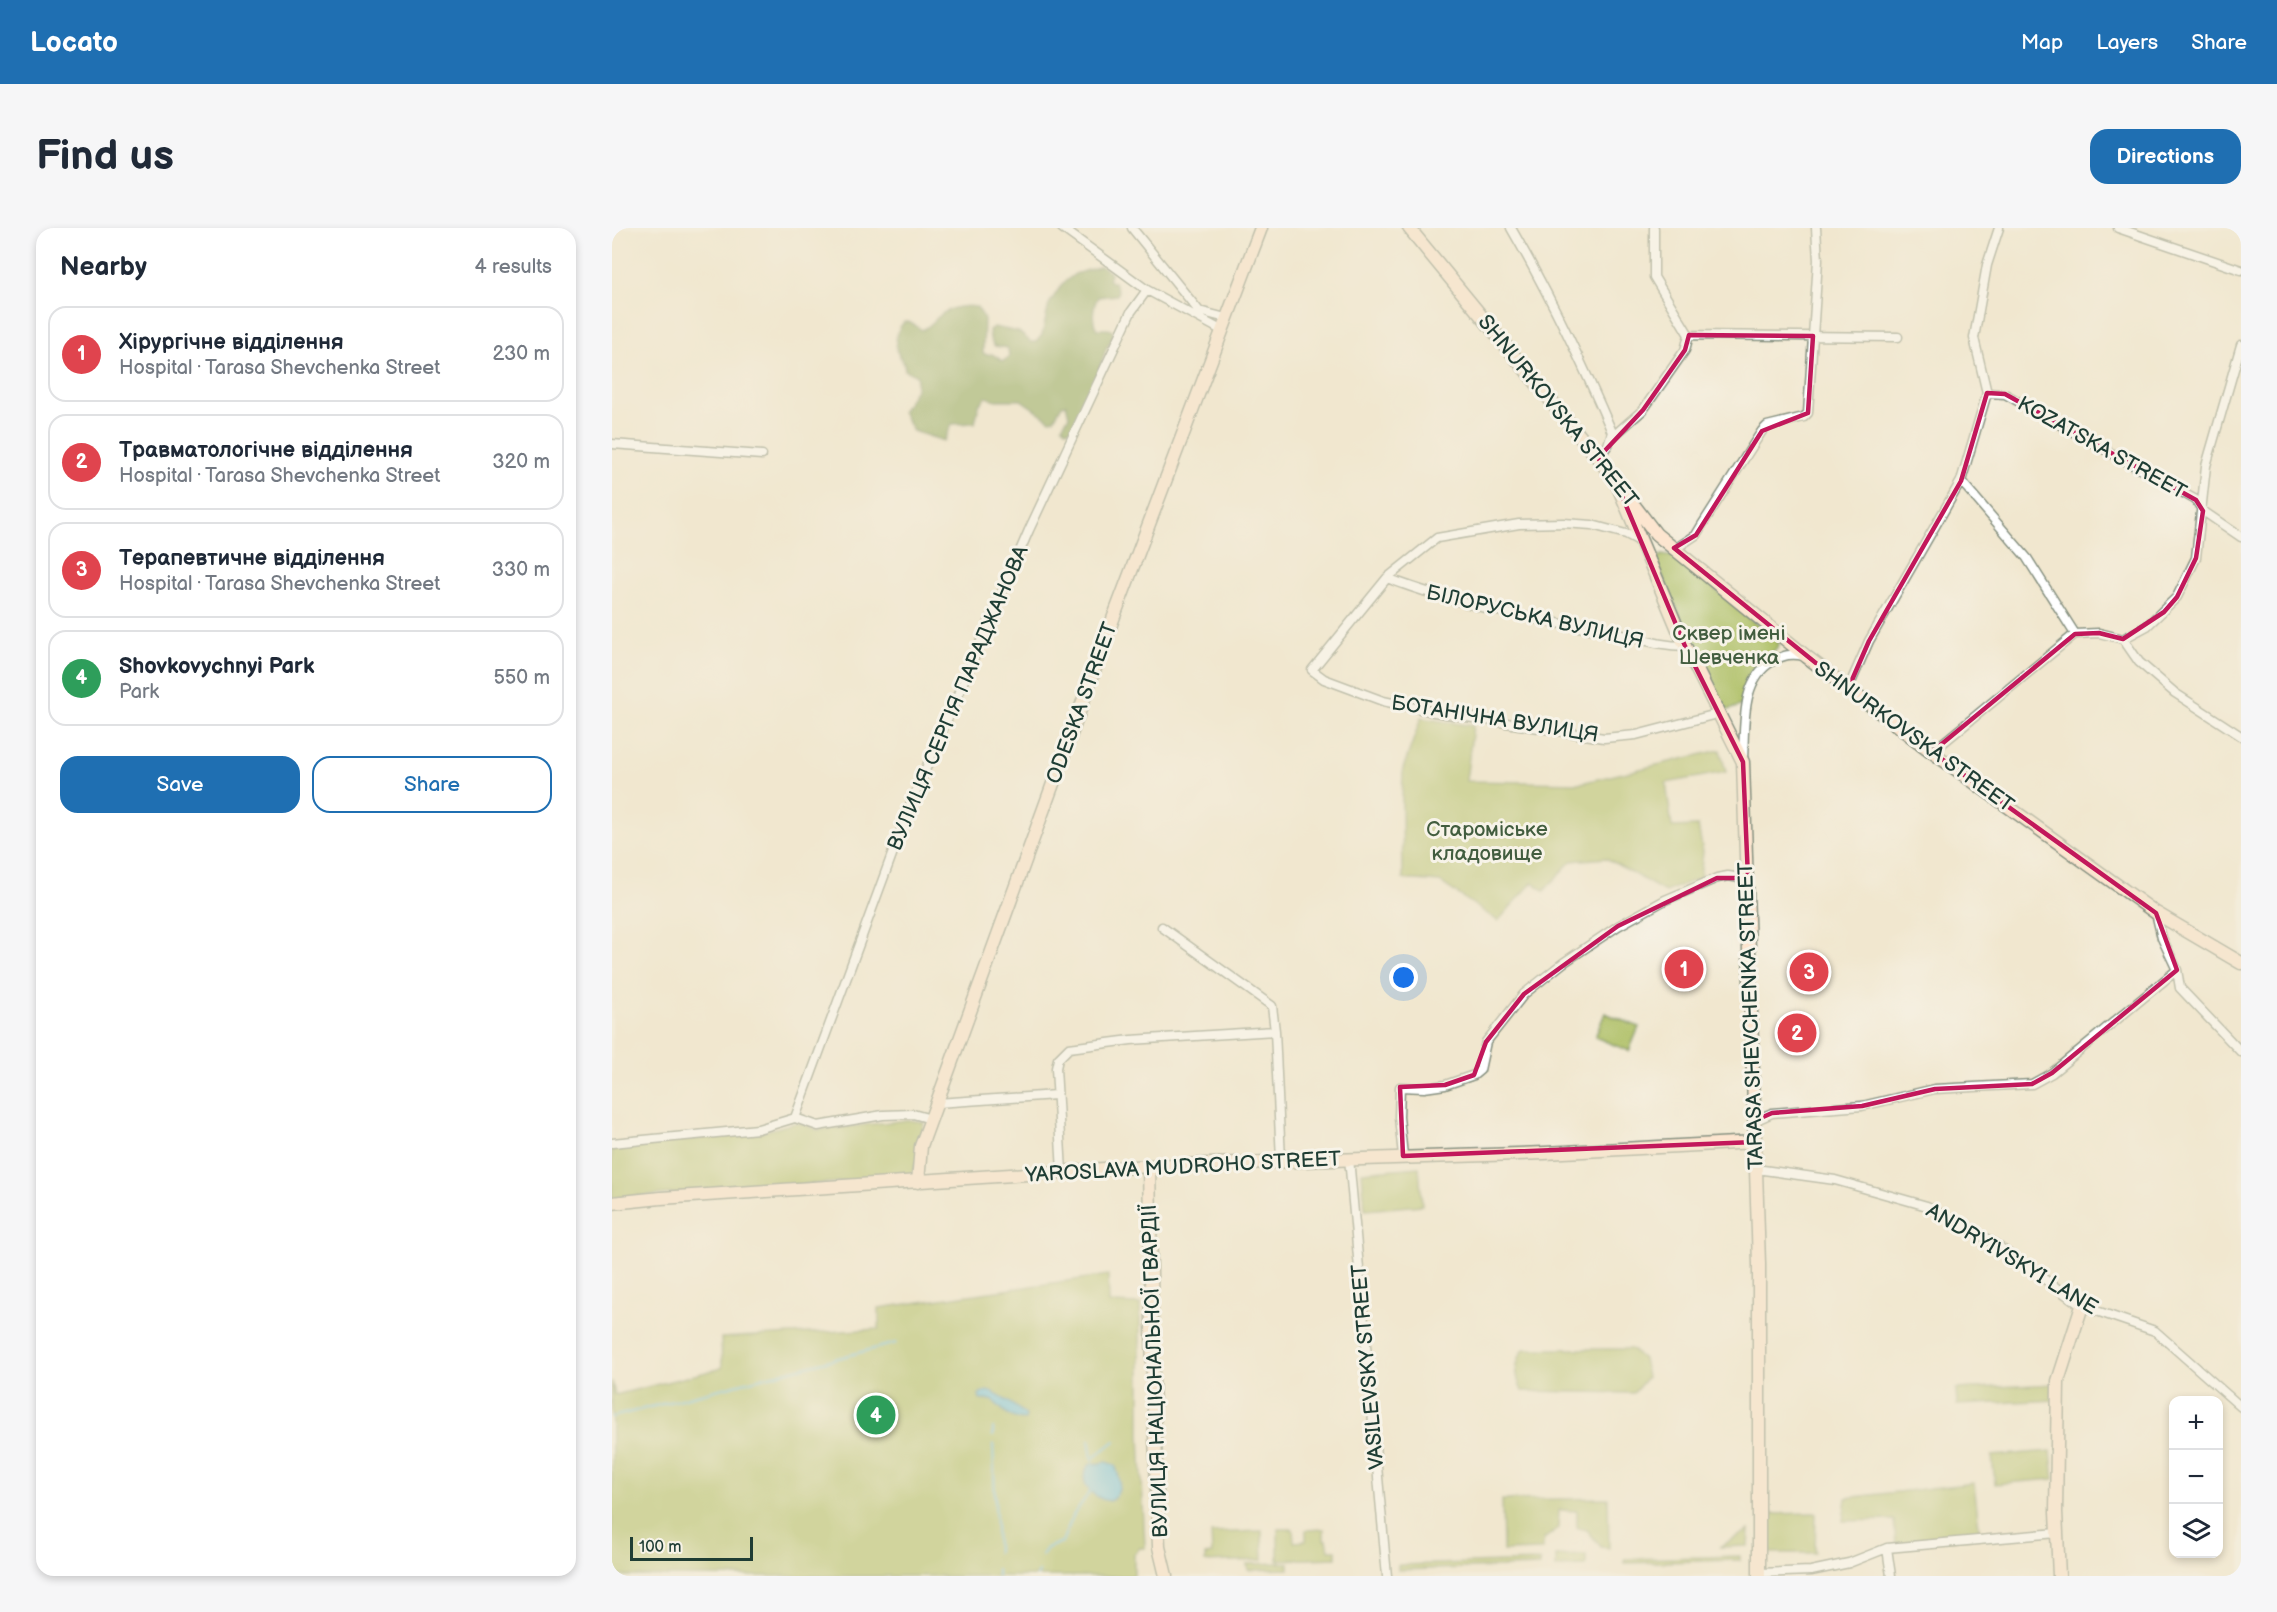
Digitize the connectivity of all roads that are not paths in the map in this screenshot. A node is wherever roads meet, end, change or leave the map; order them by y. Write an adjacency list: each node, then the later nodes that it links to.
1 (1062, 228): 11 (street)
2 (1132, 228): 12 (street)
3 (1261, 228): 12 (street, ODESKA STREET)
4 (1409, 228): 21 (street, SHNURKOVSKA STREET)
5 (1510, 228): 18 (street)
6 (1654, 228): 13 (street)
7 (1816, 228): 14 (street)
8 (1999, 228): 17 (street)
9 (2118, 228): 10 (street)
10 (2241, 270)
11 (1148, 290): 12 (street); 47 (street, ВУЛИЦЯ СЕРГІЯ ПАРАДЖАНОВА)
12 (1223, 324): 46 (street, ODESKA STREET)
13 (1689, 335): 14 (street); 18 (street)
14 (1813, 336): 15 (street); 27 (street)
15 (1898, 337)
16 (2241, 345): 24 (street)
17 (1987, 393): 22 (street); 24 (street, KOZATSKA STREET)
18 (1611, 438): 21 (street)
19 (612, 444): 20 (street)
20 (762, 455)
21 (1598, 458): 23 (street, SHNURKOVSKA STREET)
22 (1961, 481): 29 (street); 33 (street)
23 (1617, 484): 26 (street, TARASA SHEVCHENKA STREET); 27 (street, SHNURKOVSKA STREET)
24 (2203, 511): 25 (street, KOZATSKA STREET); 30 (street)
25 (2241, 537)
26 (1643, 543): 28 (street); 31 (street, TARASA SHEVCHENKA STREET)
27 (1678, 552): 32 (street, SHNURKOVSKA STREET)
28 (1387, 578): 31 (street, БІЛОРУСЬКА ВУЛИЦЯ); 34 (street, БОТАНІЧНА ВУЛИЦЯ)
29 (2075, 634): 30 (street); 36 (street)
30 (2123, 639): 35 (street)
31 (1685, 646): 34 (street, TARASA SHEVCHENKA STREET)
32 (1807, 657): 33 (street, SHNURKOVSKA STREET); 37 (street)
33 (1848, 689): 36 (street, SHNURKOVSKA STREET)
34 (1717, 714): 37 (street, TARASA SHEVCHENKA STREET)
35 (2241, 736)
36 (1932, 752): 39 (street, SHNURKOVSKA STREET)
37 (1743, 762): 38 (street, TARASA SHEVCHENKA STREET)
38 (1748, 879): 49 (street, TARASA SHEVCHENKA STREET); 52 (street)
39 (2156, 913): 41 (street, SHNURKOVSKA STREET); 42 (street)
40 (1162, 927): 43 (street)
41 (2241, 963)
42 (2177, 970): 44 (street); 49 (street)
43 (1275, 1031): 45 (street); 54 (street)
44 (2241, 1052)
45 (1056, 1095): 46 (street); 57 (street)
46 (937, 1103): 48 (street, ODESKA STREET)
47 (795, 1118): 48 (street); 51 (street)
48 (931, 1119): 58 (street, ODESKA STREET)
49 (1754, 1121): 50 (street, TARASA SHEVCHENKA STREET)
50 (1755, 1142): 52 (street, YAROSLAVA MUDROHO STREET); 56 (street, TARASA SHEVCHENKA STREET)
51 (612, 1143)
52 (1403, 1156): 53 (street, YAROSLAVA MUDROHO STREET)
53 (1349, 1158): 54 (street, YAROSLAVA MUDROHO STREET); 66 (street, VASILEVSKY STREET)
54 (1281, 1160): 55 (street, YAROSLAVA MUDROHO STREET)
55 (1149, 1166): 57 (street, YAROSLAVA MUDROHO STREET); 65 (street, ВУЛИЦЯ НАЦІОНАЛЬНОЇ ГВАРДІЇ)
56 (1756, 1169): 60 (street, ANDRYIVSKYI LANE); 64 (street, TARASA SHEVCHENKA STREET)
57 (1062, 1172): 58 (street, YAROSLAVA MUDROHO STREET)
58 (918, 1182): 59 (street, YAROSLAVA MUDROHO STREET)
59 (612, 1203)
60 (2082, 1306): 61 (street, ANDRYIVSKYI LANE); 62 (street)
61 (2241, 1407)
62 (2057, 1533): 63 (street); 68 (street)
63 (1887, 1548): 64 (street); 67 (street)
64 (1759, 1574)
65 (1166, 1576)
66 (1387, 1576)
67 (1891, 1576)
68 (2059, 1576)

